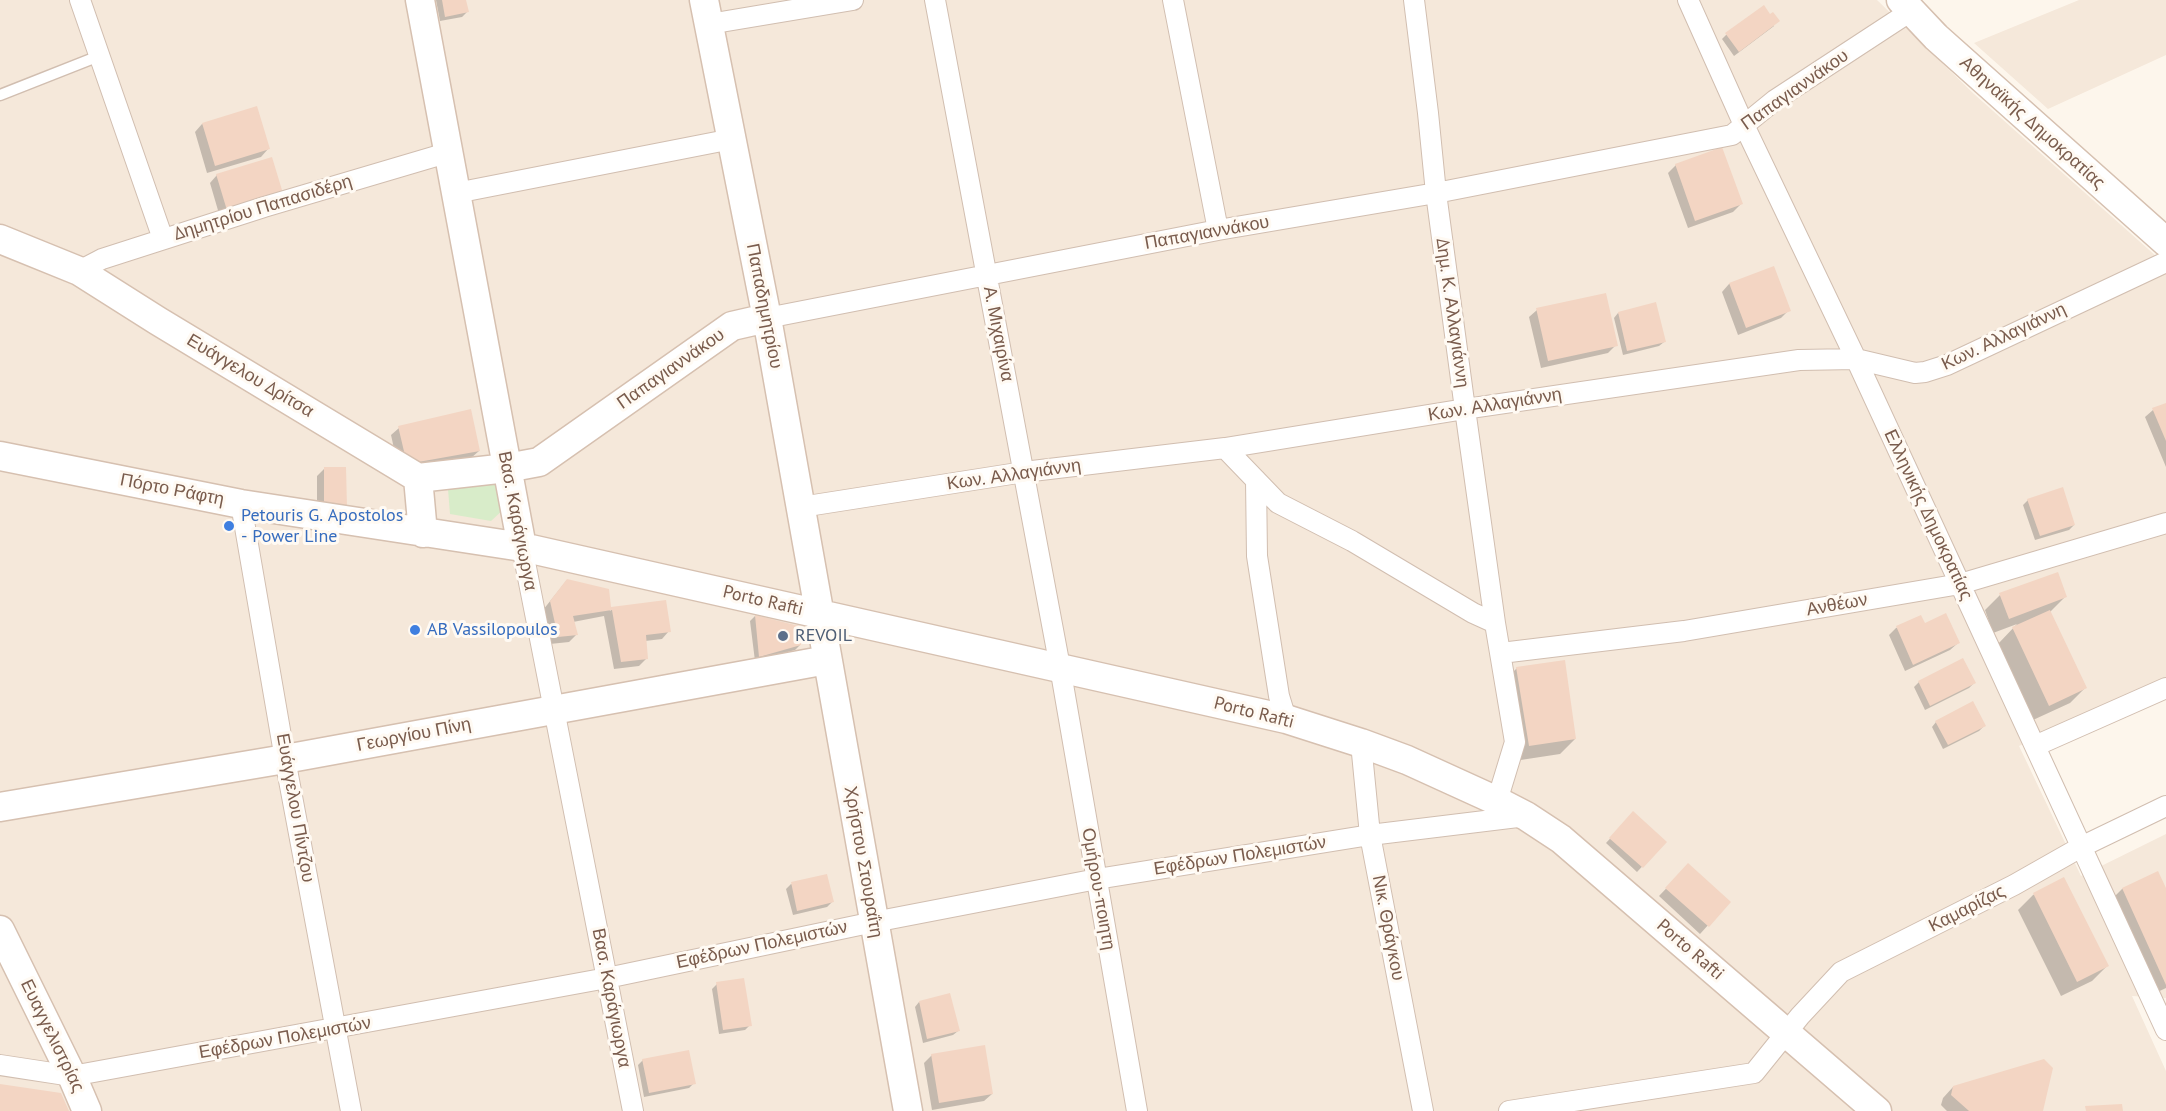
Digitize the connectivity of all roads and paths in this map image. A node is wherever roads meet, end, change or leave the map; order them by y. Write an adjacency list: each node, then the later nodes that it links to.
1 (80, 0): 10 (street)
2 (420, 0): 14 (main road, Βασ. Καράγιωργα)
3 (853, 0): 9 (street)
4 (935, 0): 23 (street, Α. Μιχαιρίνα)
5 (1173, 0): 17 (street)
6 (1414, 0): 16 (street, Δημ. Κ. Αλλαγιάννη)
7 (1688, 0): 12 (street, Ελληνικής Δημοκρατίας)
8 (1906, 5): 12 (street, Παπαγιαννάκου); 20 (main road, Αθηναϊκής Δημοκρατίας)
9 (707, 12): 13 (main road, Παπαδημητρίου)
10 (99, 56): 11 (lane); 19 (street)
11 (0, 95)
12 (1744, 125): 16 (street, Παπαγιαννάκου); 25 (street, Ελληνικής Δημοκρατίας)
13 (732, 140): 15 (street); 24 (main road, Παπαδημητρίου)
14 (450, 152): 15 (main road, Βασ. Καράγιωργα); 19 (street, Δημητρίου Παπασιδέρη)
15 (456, 193): 29 (main road, Βασ. Καράγιωργα)
16 (1436, 194): 17 (street, Παπαγιαννάκου); 26 (street, Δημ. Κ. Αλλαγιάννη)
17 (1218, 230): 23 (street, Παπαγιαννάκου)
18 (0, 239): 22 (main road, Ευάγγελου Δρίτσα)
19 (163, 239): 22 (street, Δημητρίου Παπασιδέρη)
20 (2166, 242)
21 (2166, 262): 25 (street, Κων. Αλλαγιάννη)
22 (79, 271): 31 (main road, Ευάγγελου Δρίτσα)
23 (987, 274): 24 (street, Παπαγιαννάκου); 30 (street, Α. Μιχαιρίνα)
24 (767, 318): 29 (main road, Παπαγιαννάκου); 34 (main road, Παπαδημητρίου)
25 (1856, 359): 26 (street, Κων. Αλλαγιάννη); 38 (street, Ελληνικής Δημοκρατίας)
26 (1465, 409): 27 (street, Κων. Αλλαγιάννη); 40 (street, Δημ. Κ. Αλλαγιάννη)
27 (1225, 448): 30 (street, Κων. Αλλαγιάννη); 32 (street)
28 (0, 456): 33 (main road, Πόρτο Ράφτη)
29 (507, 468): 31 (main road); 37 (main road, Βασ. Καράγιωργα)
30 (1024, 472): 34 (street, Κων. Αλλαγιάννη); 43 (street, Α. Μιχαιρίνα)
31 (418, 478): 36 (main road)
32 (1256, 480): 40 (street); 46 (street)
33 (241, 504): 36 (main road, Πόρτο Ράφτη); 49 (street, Ευάγγελου Πίντζου)
34 (801, 507): 39 (main road, Παπαδημητρίου)
35 (2166, 523): 38 (street, Ανθέων)
36 (423, 533): 37 (main road, Πόρτο Ράφτη)
37 (522, 547): 39 (main road, Porto Rafti); 45 (street, Βασ. Καράγιωργα)
38 (1960, 584): 41 (street, Ανθέων); 48 (street, Ελληνικής Δημοκρατίας)
39 (819, 613): 42 (main road, Χρήστου Στουραΐτη); 43 (main road, Porto Rafti)
40 (1495, 623): 41 (street, Δημ. Κ. Αλλαγιάννη)
41 (1501, 653): 50 (street, Δημ. Κ. Αλλαγιάννη)
42 (827, 660): 45 (main road, Γεωργίου Πίνη); 57 (main road, Χρήστου Στουραΐτη)
43 (1060, 667): 46 (main road, Porto Rafti); 56 (street, Ομήρου-ποιητη)
44 (2166, 688): 48 (street)
45 (554, 709): 49 (main road, Γεωργίου Πίνη); 59 (street, Βασ. Καράγιωργα)
46 (1286, 719): 47 (main road, Porto Rafti)
47 (1361, 744): 50 (main road, Porto Rafti); 54 (street, Νικ. Θράγκου)
48 (2035, 746): 55 (street, Ελληνικής Δημοκρατίας)
49 (285, 759): 52 (main road, Γεωργίου Πίνη); 61 (street, Ευάγγελου Πίντζου)
50 (1497, 801): 53 (main road, Porto Rafti)
51 (2166, 806): 55 (street, Καμαρίζας)
52 (0, 807)
53 (1526, 816): 54 (street, Εφέδρων Πολεμιστών); 63 (main road, Porto Rafti)
54 (1370, 835): 56 (street, Εφέδρων Πολεμιστών); 71 (street, Νικ. Θράγκου)
55 (2081, 847): 60 (street, Ελληνικής Δημοκρατίας); 63 (street, Καμαρίζας)
56 (1097, 879): 57 (street, Εφέδρων Πολεμιστών); 70 (street, Ομήρου-ποιητη)
57 (874, 922): 59 (street, Εφέδρων Πολεμιστών); 69 (main road, Χρήστου Στουραΐτη)
58 (0, 930): 65 (main road, Ευαγγελιστρίας)
59 (607, 978): 61 (street, Εφέδρων Πολεμιστών); 68 (street, Βασ. Καράγιωργα)
60 (2161, 1007): 62 (street, Ελληνικής Δημοκρατίας)
61 (335, 1029): 65 (street, Εφέδρων Πολεμιστών); 67 (street, Ευάγγελου Πίντζου)
62 (2166, 1030)
63 (1786, 1033): 72 (street, Καμαρίζας); 73 (main road, Porto Rafti)
64 (0, 1065): 65 (street, Εφέδρων Πολεμιστών)
65 (72, 1076): 66 (main road, Ευαγγελιστρίας)
66 (87, 1111)
67 (351, 1111)
68 (633, 1111)
69 (908, 1111)
70 (1137, 1111)
71 (1423, 1111)
72 (1509, 1111)
73 (1877, 1111)

